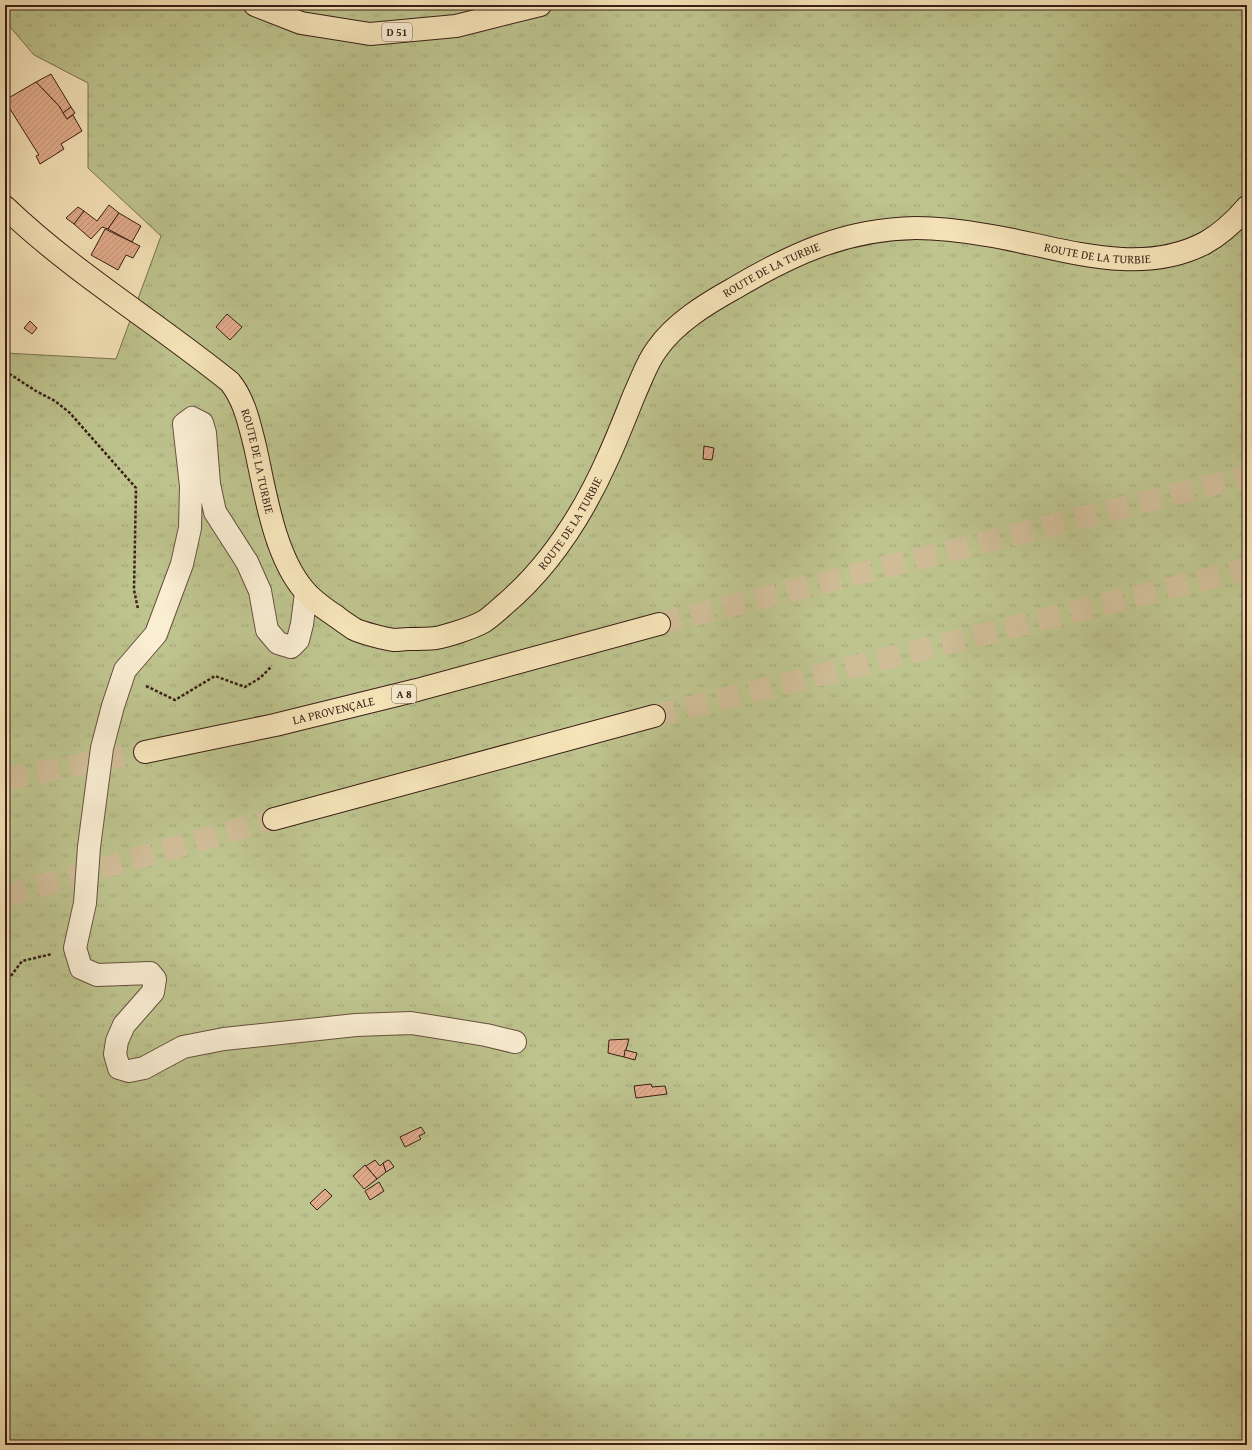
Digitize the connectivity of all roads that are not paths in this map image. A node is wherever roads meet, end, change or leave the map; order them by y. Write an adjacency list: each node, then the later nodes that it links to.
1 (255, 5): 2 (main road, D 51)
2 (540, 5)
3 (5, 207): 5 (main road, ROUTE DE LA TURBIE)
4 (1247, 207): 5 (main road, ROUTE DE LA TURBIE)
5 (306, 593): 10 (lane)
6 (659, 624): 8 (main road, LA PROVENÇALE / A 8)
7 (654, 716): 9 (main road)
8 (145, 752)
9 (274, 819)
10 (515, 1042)

